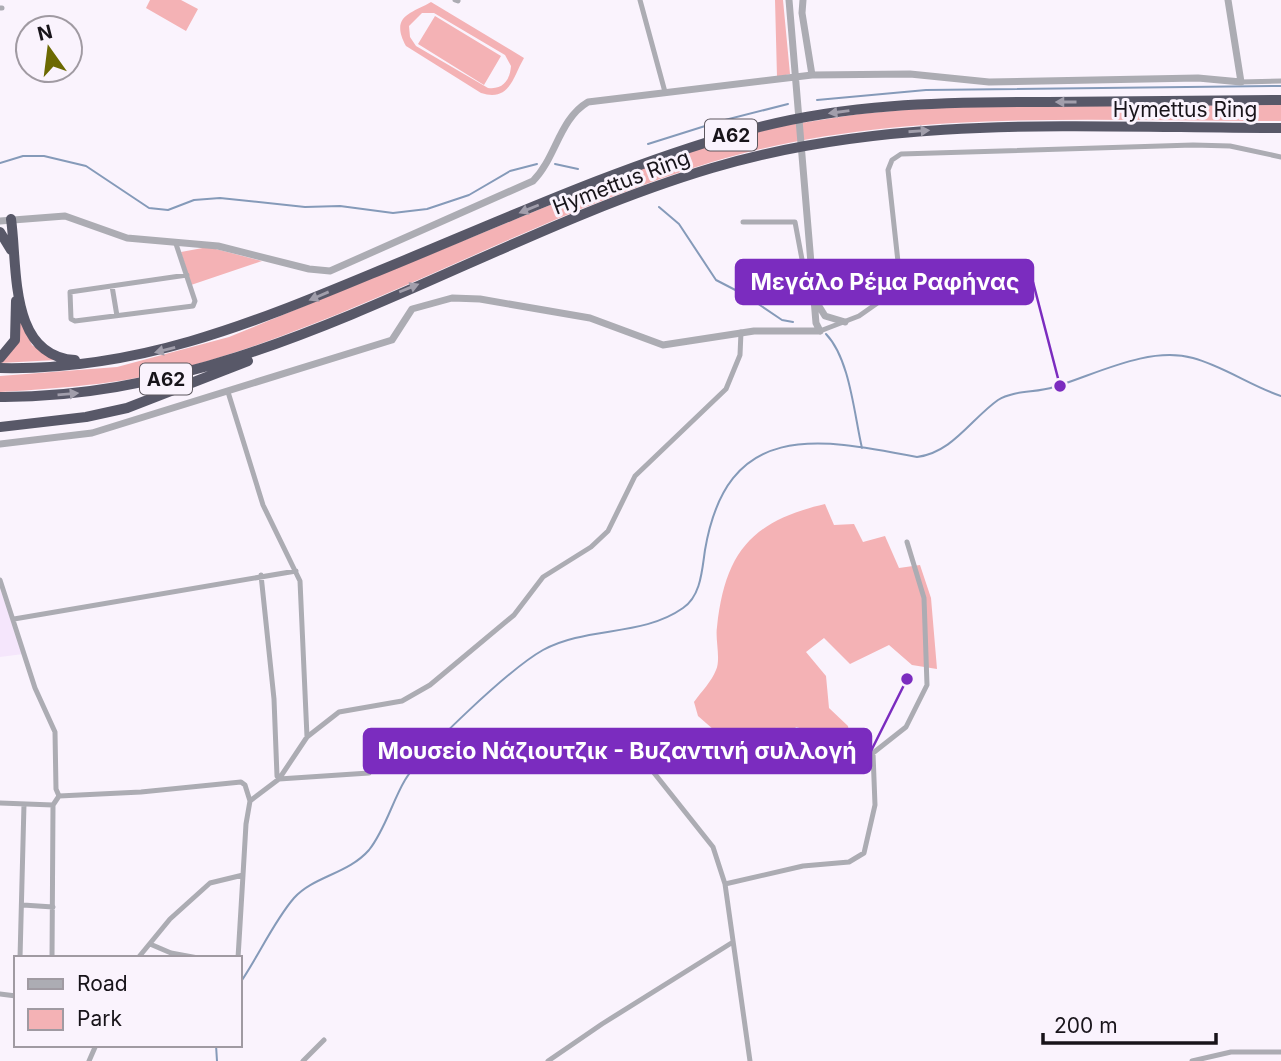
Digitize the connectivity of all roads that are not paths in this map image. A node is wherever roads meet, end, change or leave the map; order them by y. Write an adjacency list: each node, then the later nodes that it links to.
1 (640, 0): 8 (street)
2 (789, 0): 21 (street)
3 (803, 0): 5 (street)
4 (1228, 0): 7 (street)
5 (812, 75): 7 (street); 8 (street)
6 (1281, 81): 7 (street)
7 (1241, 82)
8 (665, 92): 15 (street)
9 (1281, 100): 30 (highway, Hymettus Ring / Α62, one-way to 30)
10 (1281, 128): 25 (highway, Hymettus Ring / Α62, one-way to 10)
11 (1281, 157): 24 (street)
12 (5, 220): 15 (street); 16 (highway)
13 (743, 222): 21 (street)
14 (0, 232): 16 (highway)
15 (176, 244): 18 (street)
16 (10, 247): 19 (highway)
17 (757, 270): 21 (street)
18 (187, 275): 20 (street); 23 (street)
19 (16, 284): 29 (highway); 30 (highway)
20 (113, 286): 23 (street); 23 (street)
21 (811, 286): 22 (street)
22 (819, 314): 24 (street); 26 (street); 28 (street)
23 (117, 316)
24 (845, 322): 26 (street)
25 (323, 324): 33 (highway, Hymettus Ring / Α62, one-way to 25); 34 (highway)
26 (820, 331): 28 (street)
27 (741, 332): 28 (street); 32 (street); 41 (street)
28 (801, 333)
29 (0, 358)
30 (112, 360): 31 (highway, Hymettus Ring / Α62)
31 (0, 368)
32 (228, 392): 35 (street); 37 (street)
33 (0, 397)
34 (0, 427)
35 (0, 444)
36 (907, 542): 51 (street)
37 (296, 571): 38 (street); 41 (street)
38 (261, 575): 40 (street); 44 (street)
39 (0, 580): 40 (street)
40 (14, 618): 45 (street)
41 (307, 737): 44 (street)
42 (639, 754): 51 (street)
43 (369, 773): 44 (street)
44 (279, 779): 46 (street)
45 (58, 796): 46 (street); 49 (street)
46 (250, 801): 50 (street)
47 (0, 803): 48 (street)
48 (24, 804): 49 (street); 52 (street)
49 (53, 805): 53 (street)
50 (243, 875): 55 (street); 60 (street)
51 (724, 884): 54 (street)
52 (23, 905): 53 (street); 56 (street)
53 (53, 907): 57 (street)
54 (733, 942): 64 (street); 65 (street)
55 (150, 944): 58 (street); 59 (street)
56 (20, 956)
57 (51, 956)
58 (140, 956)
59 (188, 956)
60 (238, 956)
61 (324, 1040): 63 (street)
62 (1281, 1052): 66 (street)
63 (303, 1061)
64 (548, 1061)
65 (750, 1061)
66 (1192, 1061)

